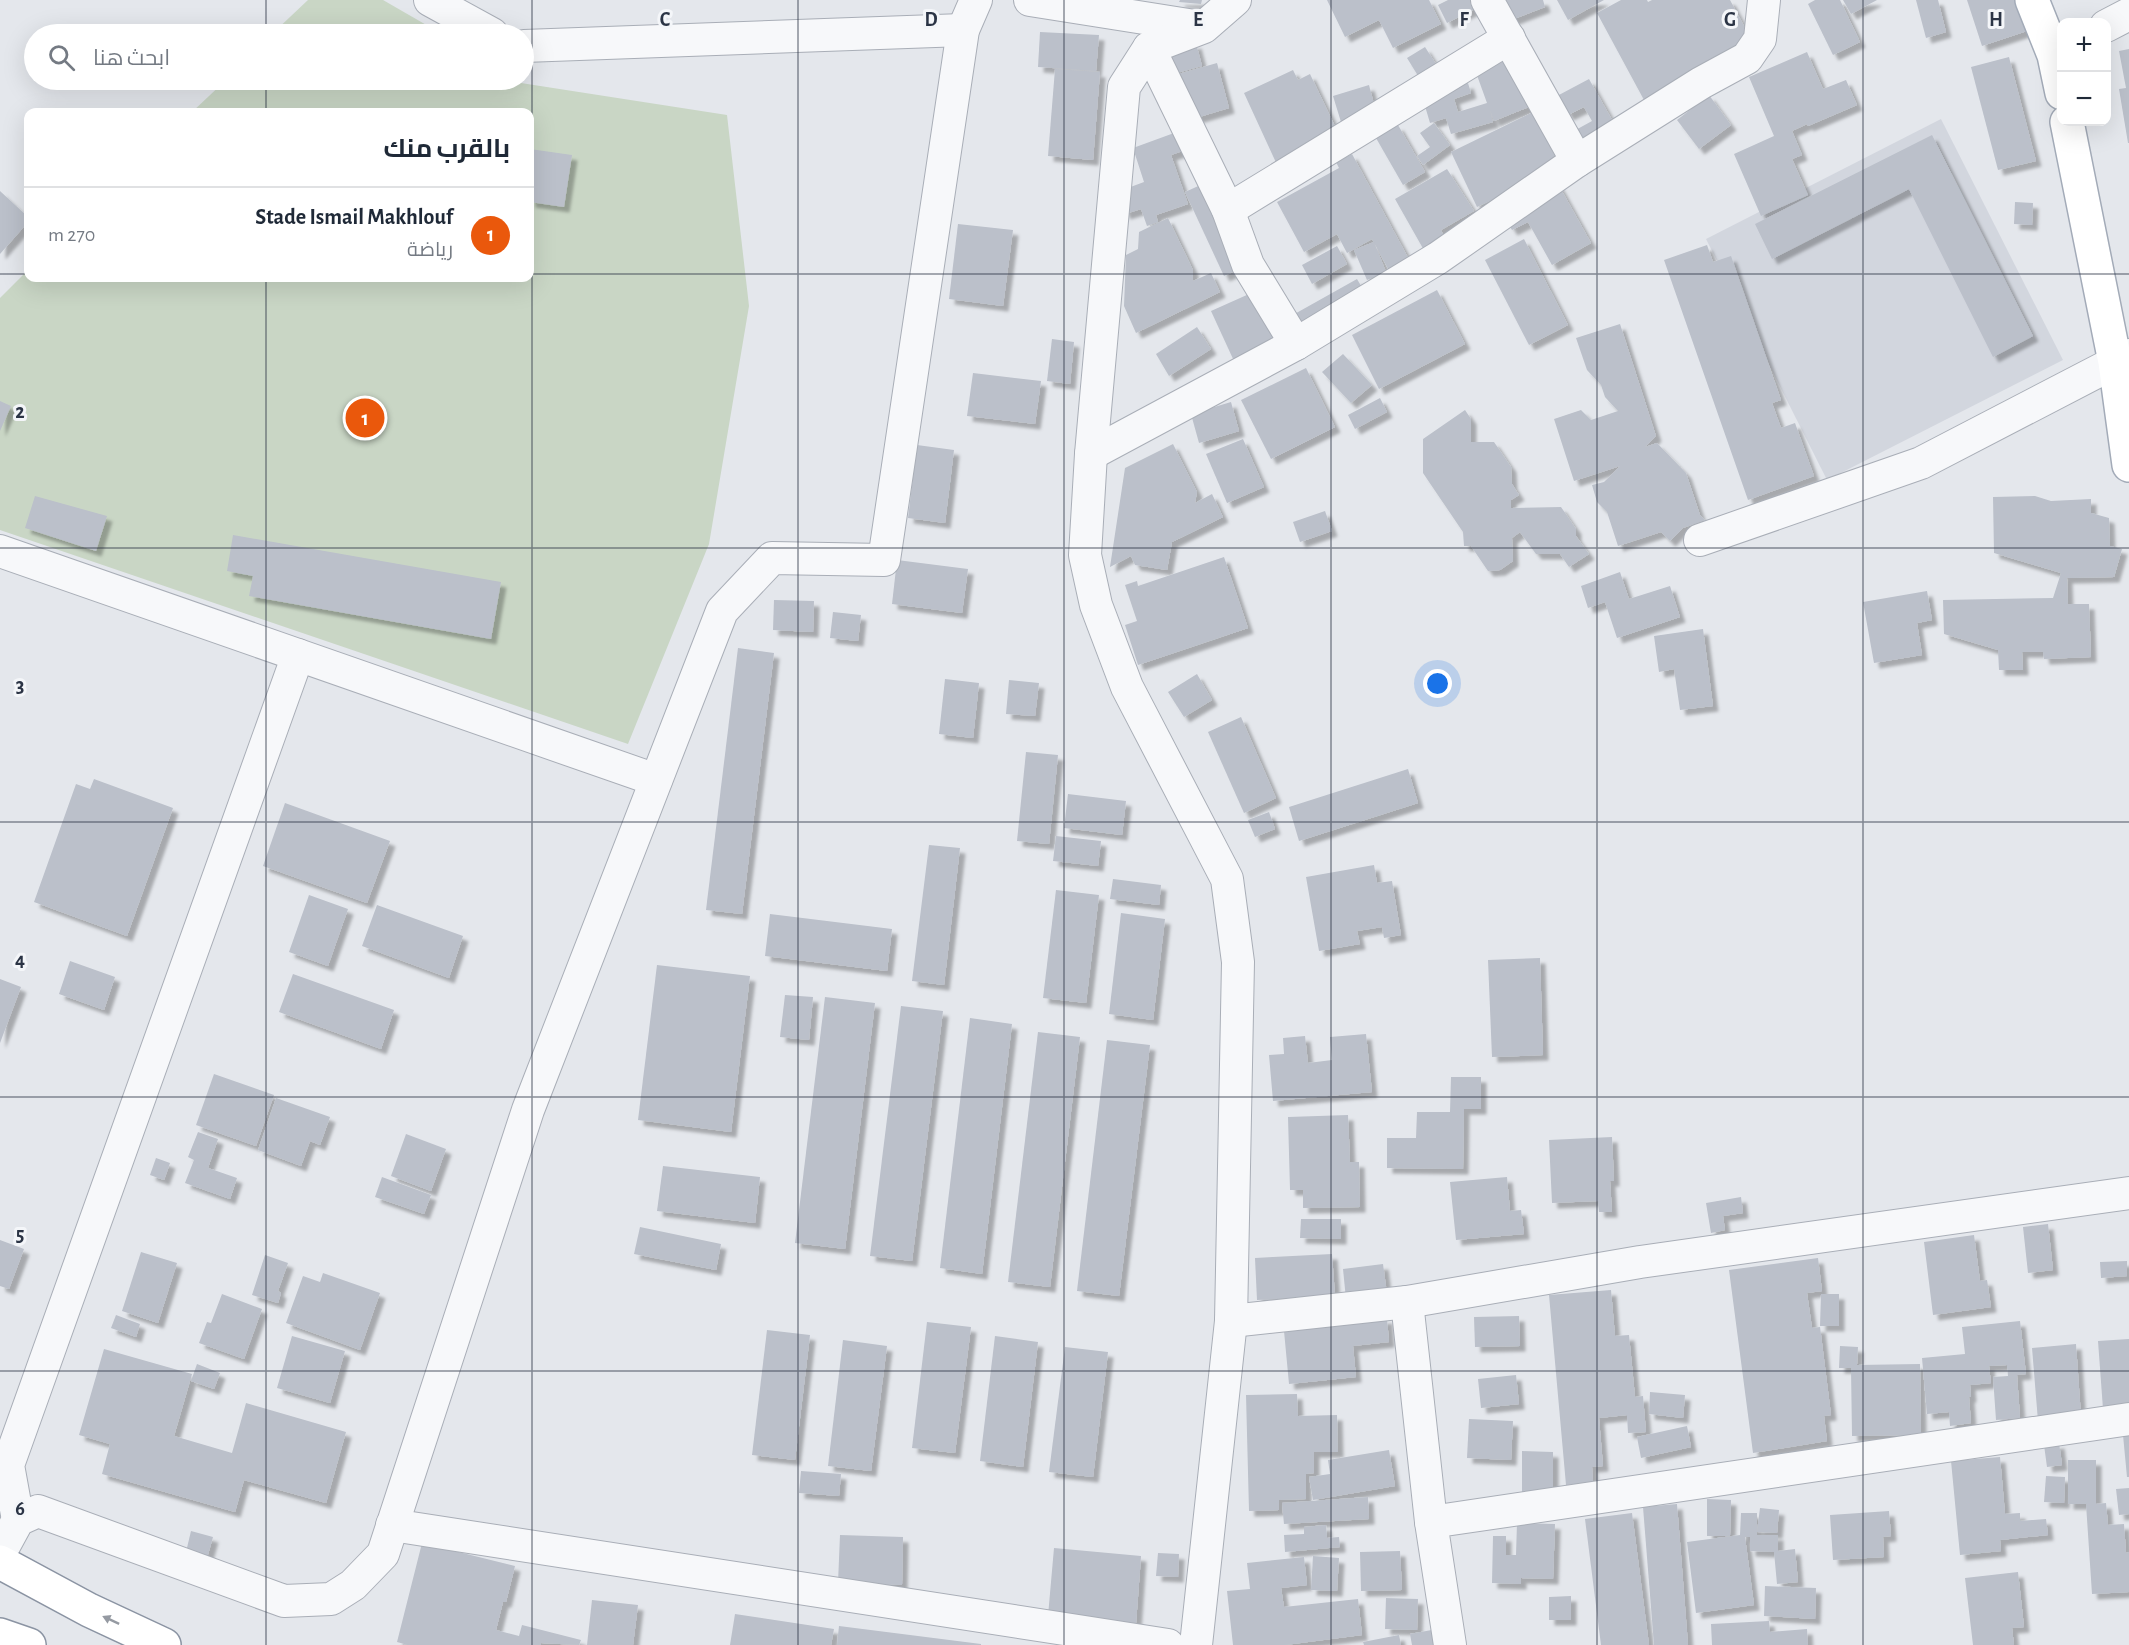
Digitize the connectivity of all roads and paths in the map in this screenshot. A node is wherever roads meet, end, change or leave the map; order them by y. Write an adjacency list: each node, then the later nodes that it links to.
1 (430, 0): 10 (street)
2 (976, 0): 12 (street)
3 (1029, 0): 11 (street)
4 (1235, 0): 11 (street)
5 (1487, 0): 13 (street)
6 (1764, 0): 18 (street)
7 (2032, 0): 16 (main road)
8 (2129, 14): 9 (street)
9 (2111, 23)
10 (474, 24)
11 (1204, 27): 15 (street)
12 (963, 30): 14 (street); 27 (street)
13 (1509, 38): 18 (street); 19 (street)
14 (534, 46)
15 (1149, 48): 19 (street); 22 (street)
16 (2057, 51)
17 (2068, 126): 21 (main road)
18 (1576, 161): 20 (street)
19 (1228, 210): 20 (street)
20 (1296, 344): 22 (street)
21 (2122, 358): 23 (main road); 24 (street)
22 (1091, 454): 30 (street)
23 (2129, 465)
24 (1700, 540)
25 (0, 551): 26 (street)
26 (298, 655): 27 (street); 32 (street)
27 (656, 780): 34 (street)
28 (2129, 1194): 29 (street)
29 (1407, 1302): 30 (street); 33 (street)
30 (1231, 1321): 41 (street)
31 (2129, 1419): 33 (street)
32 (18, 1520): 34 (street); 35 (street)
33 (1431, 1522): 42 (street)
34 (392, 1525): 40 (street)
35 (0, 1553)
36 (0, 1562): 39 (main road, one-way to 36)
37 (0, 1635): 38 (main road)
38 (29, 1645)
39 (164, 1645)
40 (1168, 1645)
41 (1196, 1645)
42 (1450, 1645)

